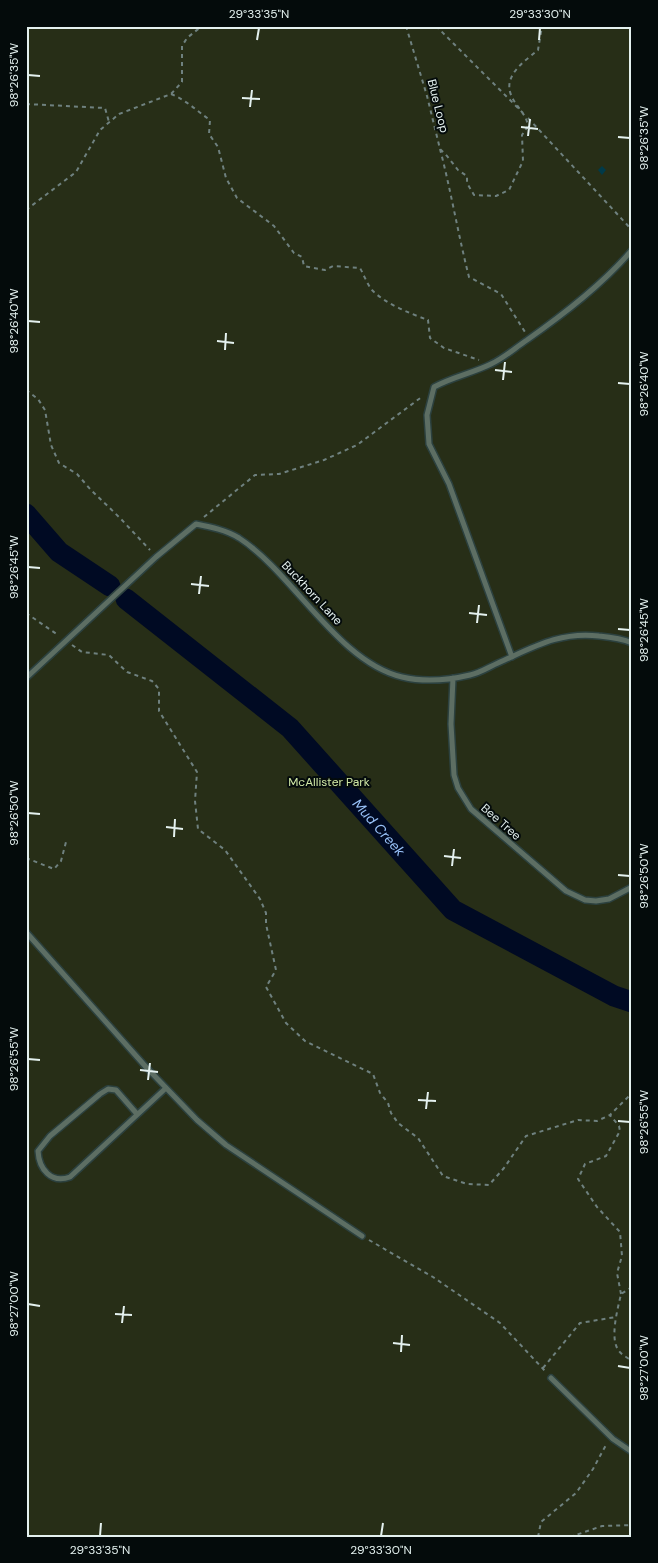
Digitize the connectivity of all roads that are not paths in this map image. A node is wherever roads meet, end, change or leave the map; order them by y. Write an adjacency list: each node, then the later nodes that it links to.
1 (632, 250): 3 (lane)
2 (632, 643): 3 (lane, Buckhorn Lane)
3 (512, 657): 5 (lane, Buckhorn Lane)
4 (26, 678): 5 (lane, Buckhorn Lane)
5 (453, 678): 6 (lane, Bee Tree)
6 (632, 886)
7 (26, 932): 8 (lane)
8 (166, 1088): 9 (lane); 10 (lane)
9 (137, 1114): 9 (lane)
10 (362, 1236)
11 (551, 1378): 12 (lane)
12 (632, 1452)

